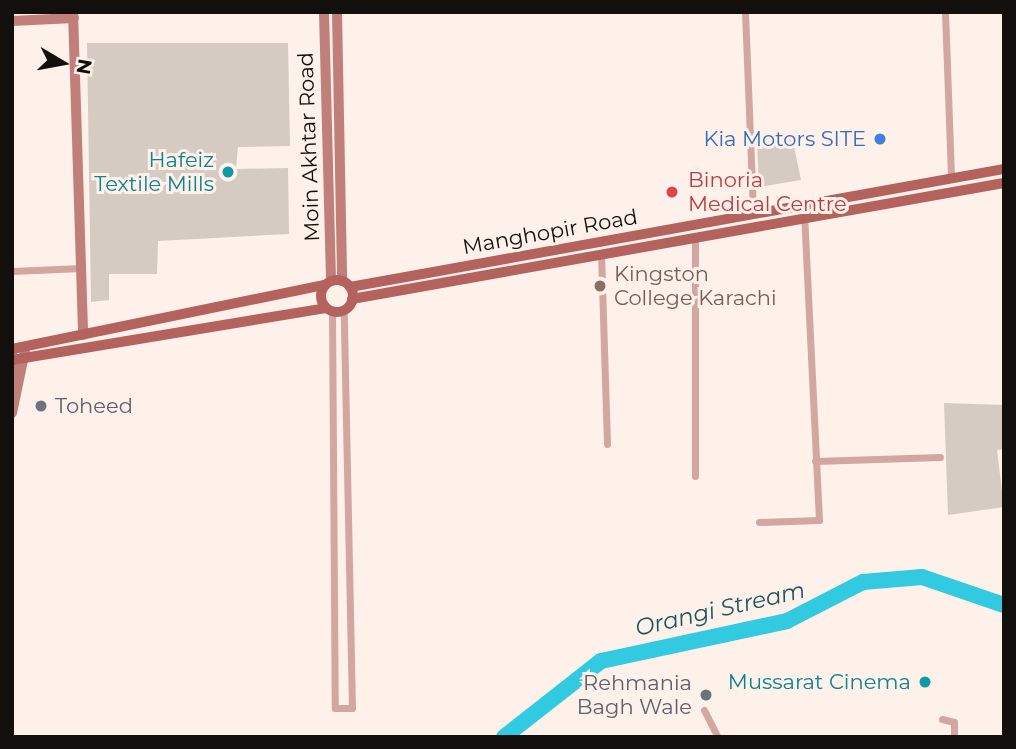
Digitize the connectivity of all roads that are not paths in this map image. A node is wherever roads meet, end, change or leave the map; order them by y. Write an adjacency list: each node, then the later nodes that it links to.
1 (746, 12): 10 (street)
2 (945, 12): 8 (street)
3 (74, 15): 6 (main road); 14 (main road)
4 (324, 15): 5 (main road); 16 (main road, Moin Akhtar Road)
5 (337, 15): 16 (main road, Moin Akhtar Road)
6 (12, 21)
7 (1004, 169): 8 (main road, Manghopir Road)
8 (951, 179): 10 (main road, Manghopir Road)
9 (1004, 183): 11 (main road)
10 (753, 214): 16 (main road, Manghopir Road)
11 (803, 216): 12 (main road); 29 (street)
12 (695, 236): 13 (main road); 30 (street)
13 (601, 253): 18 (main road); 27 (street)
14 (81, 268): 15 (street); 22 (main road)
15 (12, 271)
16 (337, 283): 17 (main road, Manghopir Road); 18 (main road); 19 (main road)
17 (293, 292): 20 (main road); 22 (main road, Manghopir Road)
18 (352, 299): 21 (main road)
19 (329, 309): 20 (main road, Manghopir Road); 21 (main road, Manghopir Road); 32 (street)
20 (295, 310): 23 (main road, Manghopir Road)
21 (344, 310): 33 (street)
22 (83, 335): 23 (main road, Manghopir Road)
23 (25, 352): 24 (main road, Manghopir Road); 26 (main road)
24 (13, 356): 25 (main road)
25 (12, 376)
26 (12, 413)
27 (607, 444)
28 (940, 457): 29 (street)
29 (815, 461): 31 (street)
30 (695, 476)
31 (759, 522)
32 (336, 596): 33 (street); 33 (street)
33 (349, 596)
34 (704, 710): 36 (street)
35 (942, 719): 37 (street)
36 (718, 737)
37 (954, 737)

